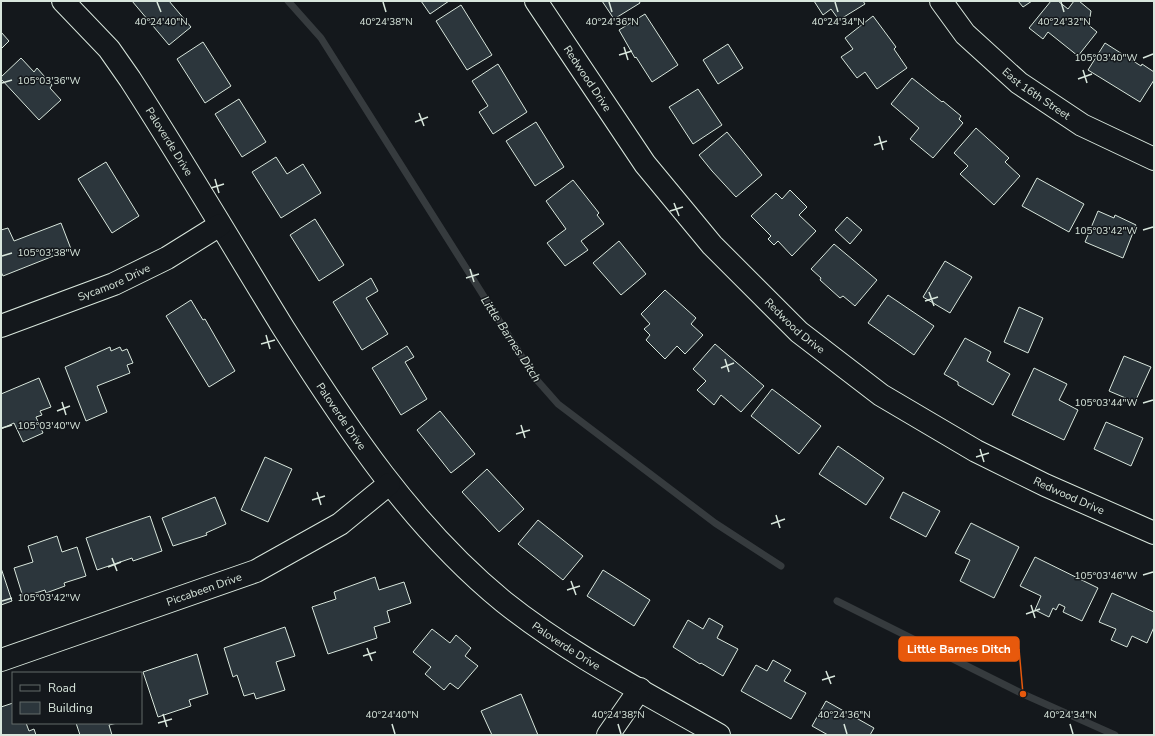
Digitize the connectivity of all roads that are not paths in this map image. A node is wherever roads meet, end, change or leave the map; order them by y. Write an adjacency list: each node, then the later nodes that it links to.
1 (63, 1): 5 (street, Paloverde Drive)
2 (536, 1): 8 (street, Redwood Drive)
3 (941, 1): 4 (street, East 16th Street)
4 (1154, 158)
5 (220, 225): 6 (street, Sycamore Drive); 7 (street, Paloverde Drive)
6 (1, 326)
7 (389, 484): 9 (street, Piccabeen Drive); 10 (street, Paloverde Drive)
8 (1154, 533)
9 (1, 660)
10 (640, 689): 11 (street); 12 (street, Paloverde Drive)
11 (608, 735)
12 (719, 735)

